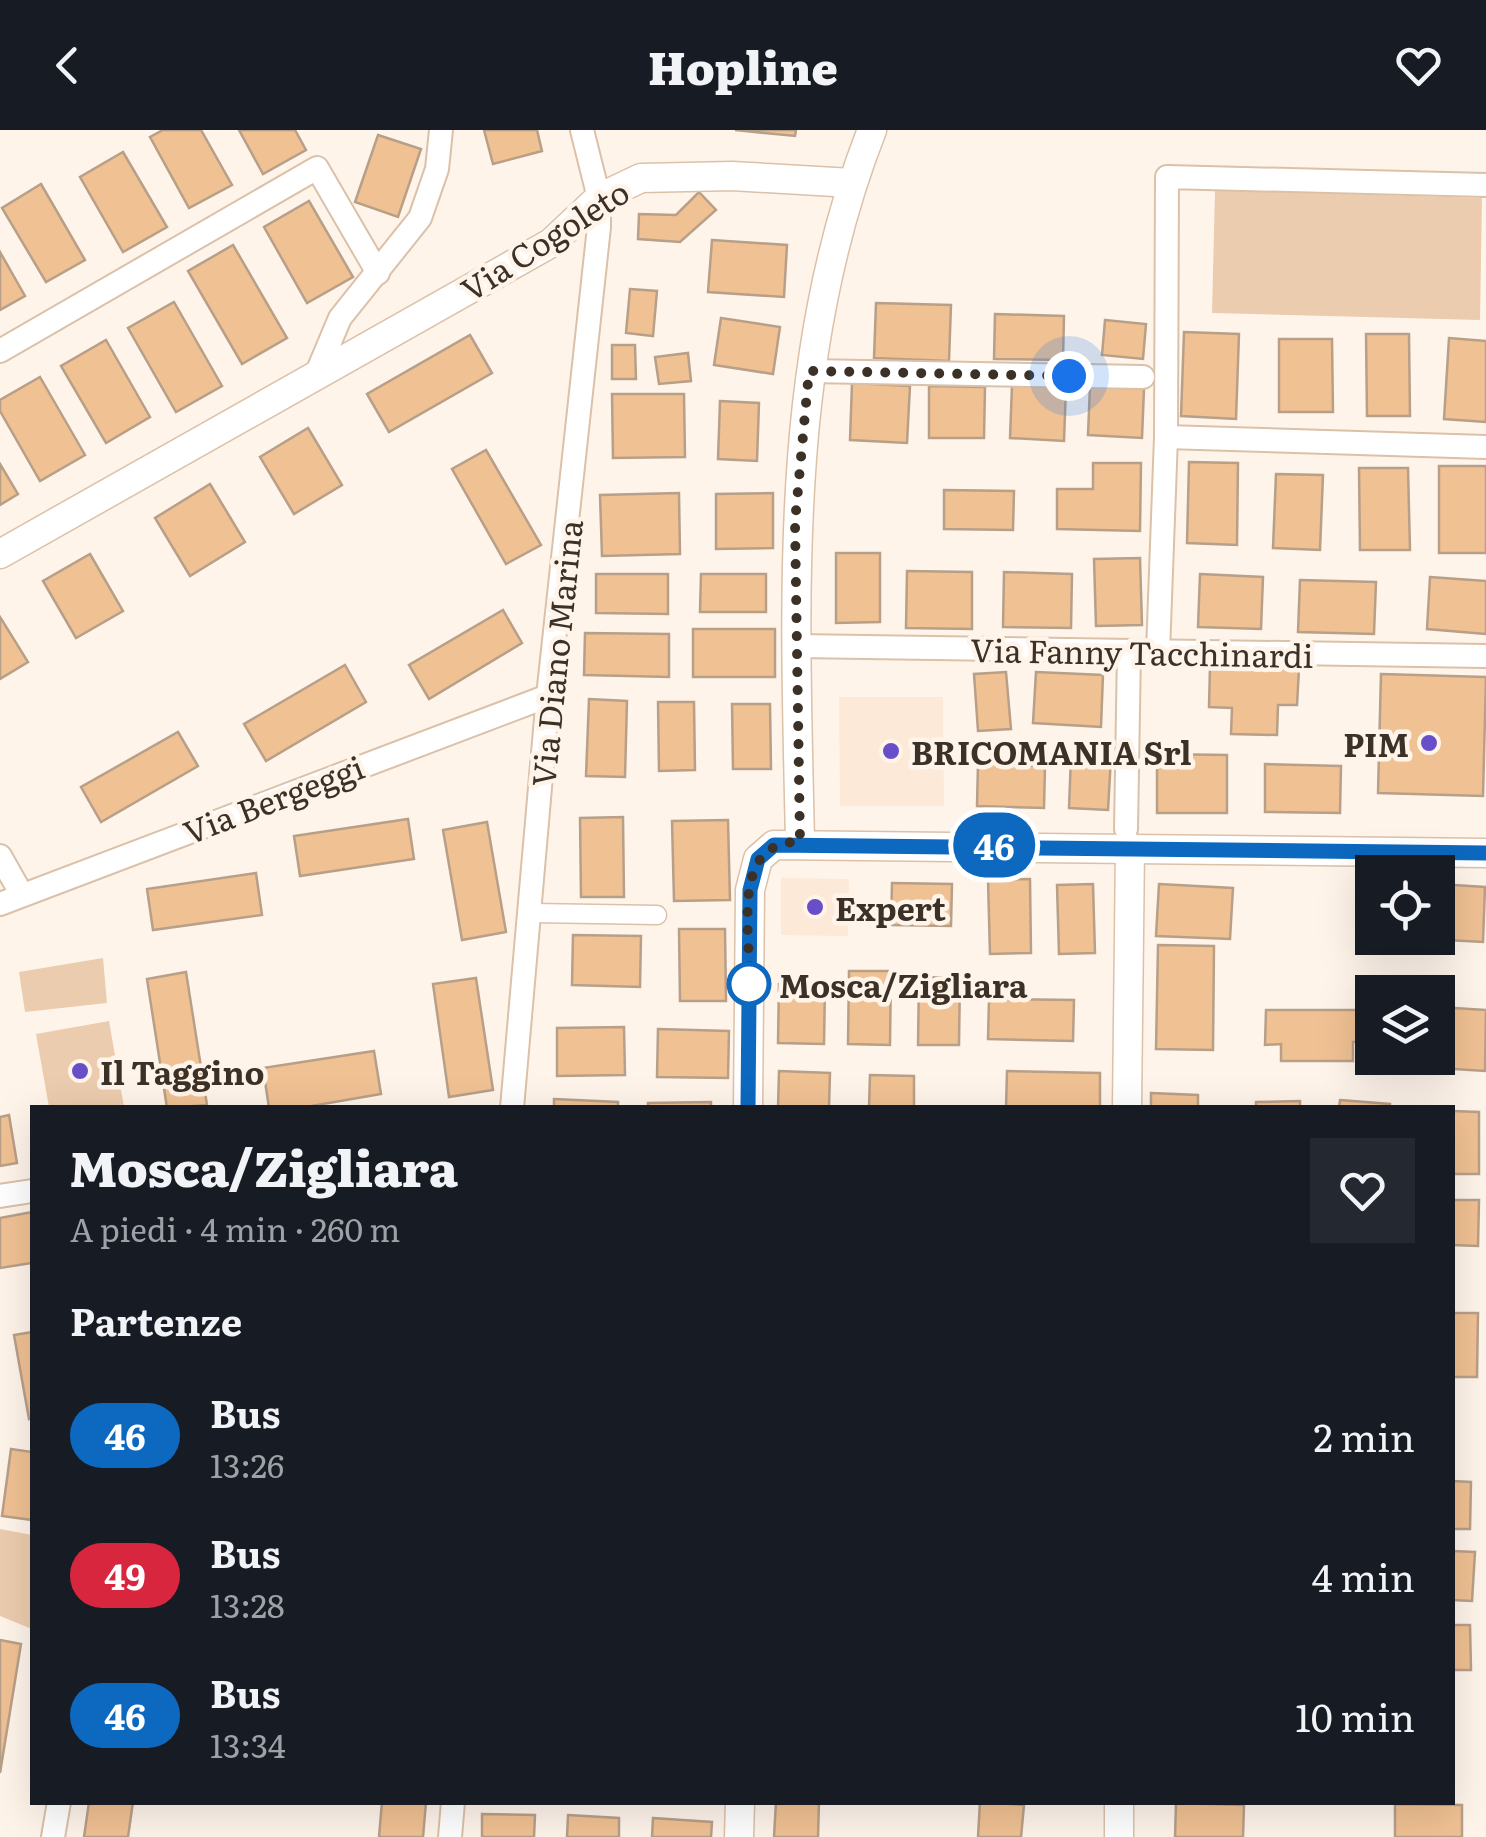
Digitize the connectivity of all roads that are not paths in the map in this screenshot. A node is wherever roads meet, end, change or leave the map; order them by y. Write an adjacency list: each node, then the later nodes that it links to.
1 (441, 130): 7 (street)
2 (582, 130): 6 (street, Via Diano Marina)
3 (872, 130): 4 (street)
4 (852, 183): 6 (street, Via Cogoleto); 9 (street)
5 (1486, 185): 12 (street)
6 (600, 198): 10 (street, Via Cogoleto); 19 (street, Via Diano Marina)
7 (378, 274): 8 (street); 10 (street)
8 (0, 352)
9 (809, 371): 11 (street); 15 (street)
10 (316, 376): 14 (street, Via Cogoleto)
11 (1144, 377)
12 (1166, 437): 13 (street); 17 (street)
13 (1486, 447)
14 (0, 554)
15 (797, 646): 16 (street, Via Fanny Tacchinardi); 21 (street)
16 (1129, 651): 17 (street, Via Fanny Tacchinardi); 20 (street)
17 (1158, 652): 18 (street, Via Fanny Tacchinardi)
18 (1486, 656)
19 (548, 696): 24 (street, Via Bergeggi); 25 (street, Via Diano Marina)
20 (1128, 838): 21 (street); 22 (street); 29 (street)
21 (800, 842): 28 (street)
22 (1486, 853)
23 (0, 856): 24 (street)
24 (11, 899)
25 (532, 913): 26 (street); 27 (street, Via Diano Marina)
26 (657, 915)
27 (512, 1105)
28 (748, 1105)
29 (1127, 1105)
30 (30, 1191): 31 (street)
31 (0, 1196)
32 (59, 1805): 36 (street)
33 (453, 1805): 37 (street)
34 (740, 1805): 38 (street)
35 (1119, 1805): 39 (street)
36 (54, 1837)
37 (450, 1837)
38 (739, 1837)
39 (1119, 1837)

